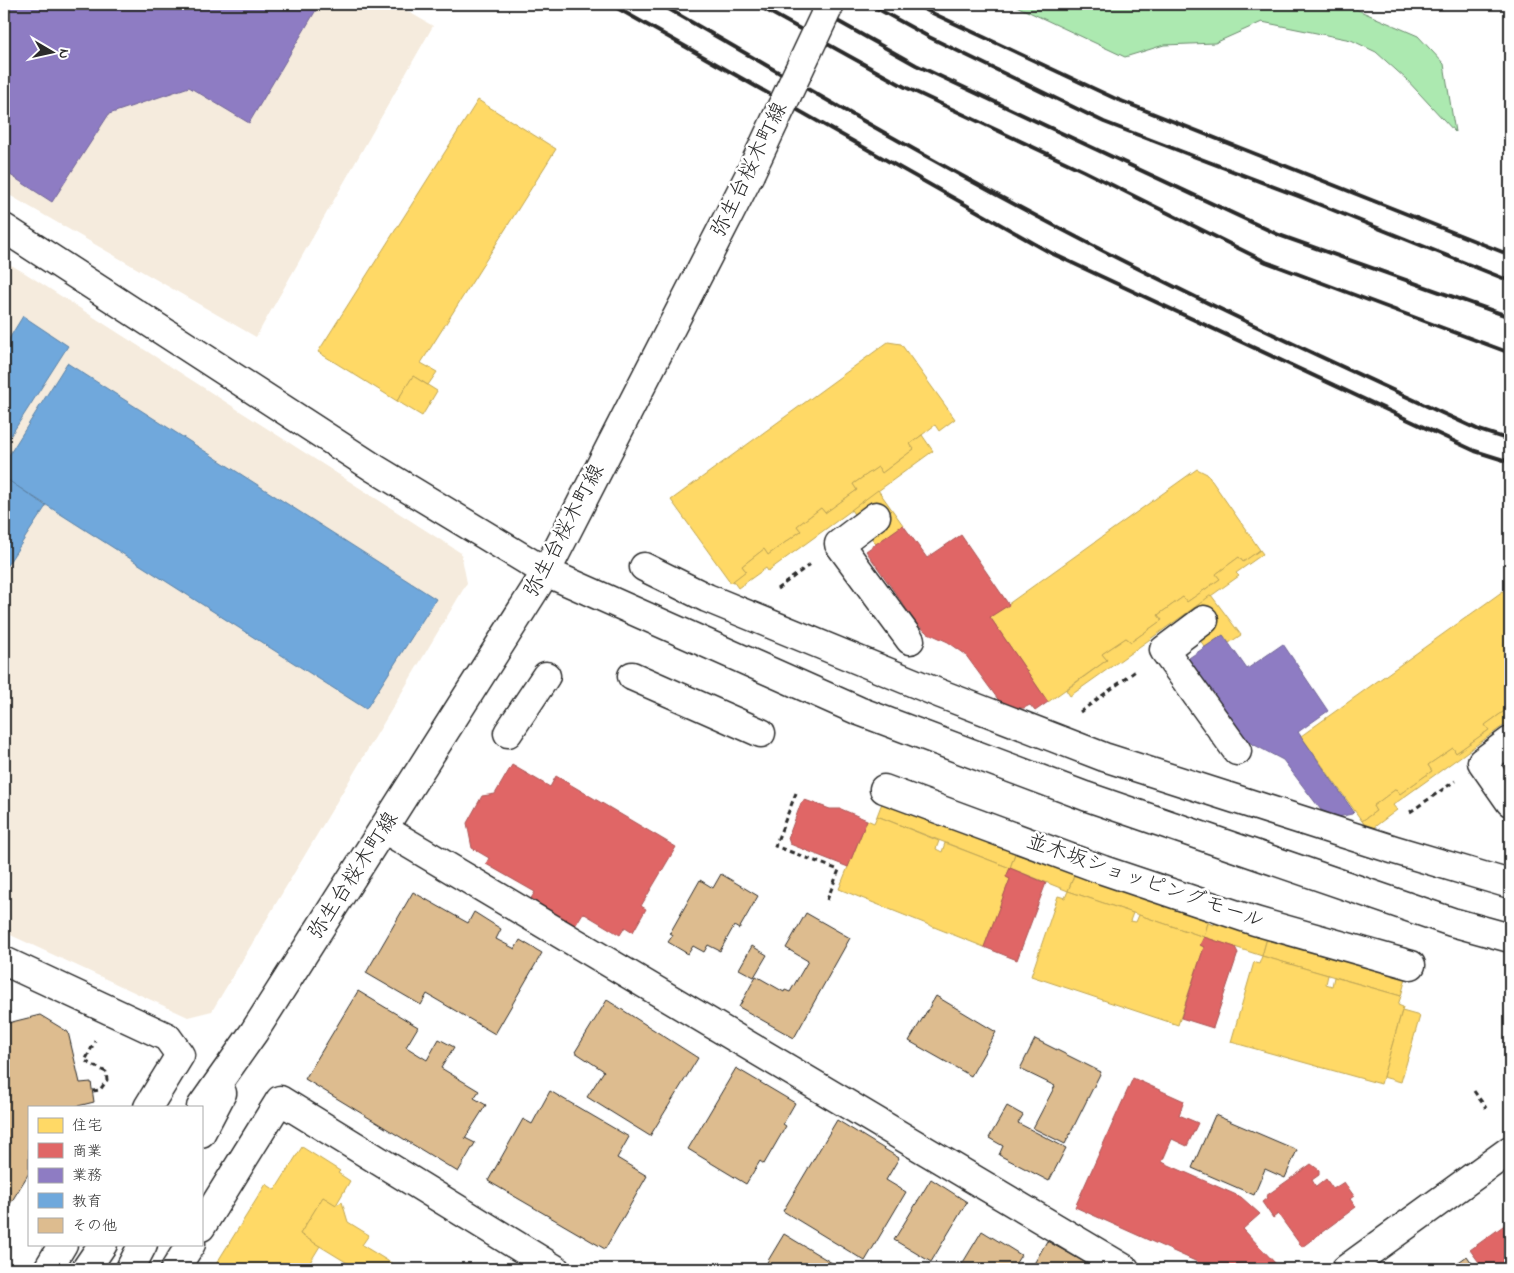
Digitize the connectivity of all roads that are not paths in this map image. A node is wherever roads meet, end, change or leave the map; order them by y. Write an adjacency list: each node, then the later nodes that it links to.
1 (830, 4): 5 (street, 弥生台桜木町線, bridge)
2 (4, 228): 5 (street)
3 (876, 516): 7 (street)
4 (644, 567): 17 (street)
5 (546, 572): 16 (street, 弥生台桜木町線); 18 (street)
6 (1204, 620): 13 (street)
7 (910, 640)
8 (546, 676): 10 (street)
9 (632, 676): 11 (street)
10 (508, 733)
11 (761, 733)
12 (1510, 741): 15 (street)
13 (1237, 751)
14 (884, 789): 20 (street, 並木坂ショッピングモール)
15 (1510, 802)
16 (384, 829): 21 (street, 弥生台桜木町線); 34 (street)
17 (1510, 884)
18 (1510, 938)
19 (4, 961): 22 (street)
20 (1411, 964)
21 (254, 1032): 23 (street, 弥生台桜木町線); 24 (street, 弥生台桜木町線)
22 (149, 1106)
23 (202, 1106)
24 (202, 1131)
25 (1510, 1150): 35 (street)
26 (202, 1225): 33 (street)
27 (62, 1246): 30 (street)
28 (142, 1246): 31 (street)
29 (190, 1246): 32 (street)
30 (48, 1269)
31 (130, 1269)
32 (175, 1269)
33 (556, 1269)
34 (1125, 1269)
35 (1346, 1269)

